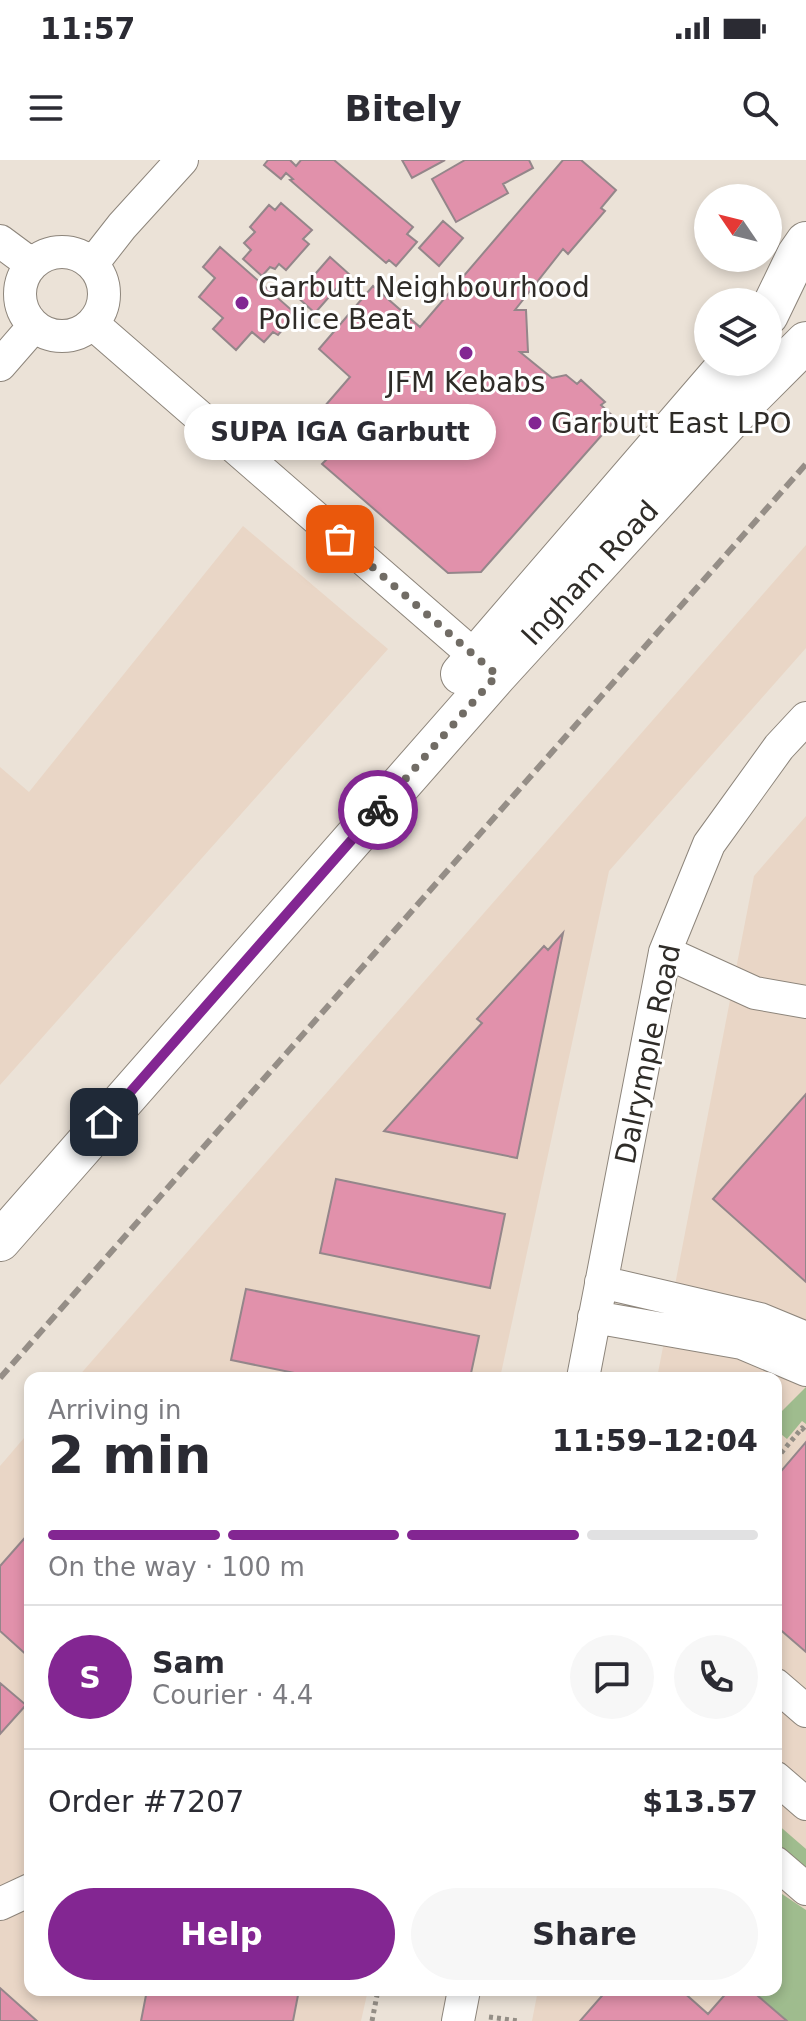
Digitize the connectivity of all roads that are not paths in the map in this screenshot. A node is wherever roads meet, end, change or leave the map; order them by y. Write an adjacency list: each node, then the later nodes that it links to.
1 (182, 160): 4 (street)
2 (0, 241): 5 (street)
3 (806, 242): 7 (main road)
4 (93, 263): 5 (street); 9 (street)
5 (31, 264): 10 (street)
6 (806, 276): 8 (main road)
7 (781, 288)
8 (782, 301)
9 (93, 324): 10 (street); 14 (street)
10 (34, 326): 12 (street)
11 (806, 342): 14 (main road, Ingham Road)
12 (0, 365)
13 (719, 376): 14 (main road, Ingham Road)
14 (486, 666): 18 (main road, Ingham Road); 19 (main road, Ingham Road)
15 (806, 718): 16 (street, Dalrymple Road)
16 (665, 952): 17 (street); 20 (street, Dalrymple Road)
17 (806, 1002)
18 (0, 1201)
19 (0, 1241)
20 (601, 1282): 21 (street, Dalrymple Road); 22 (street)
21 (594, 1317): 23 (street); 24 (street, Dalrymple Road)
22 (806, 1338)
23 (806, 1370)
24 (584, 1372)
25 (782, 1690): 26 (street)
26 (806, 1711)
27 (782, 1783): 28 (street)
28 (806, 1804)
29 (782, 1868): 30 (street)
30 (806, 1889)
31 (24, 1893): 32 (street)
32 (0, 1904)
33 (463, 1996): 34 (street)
34 (458, 2021)

